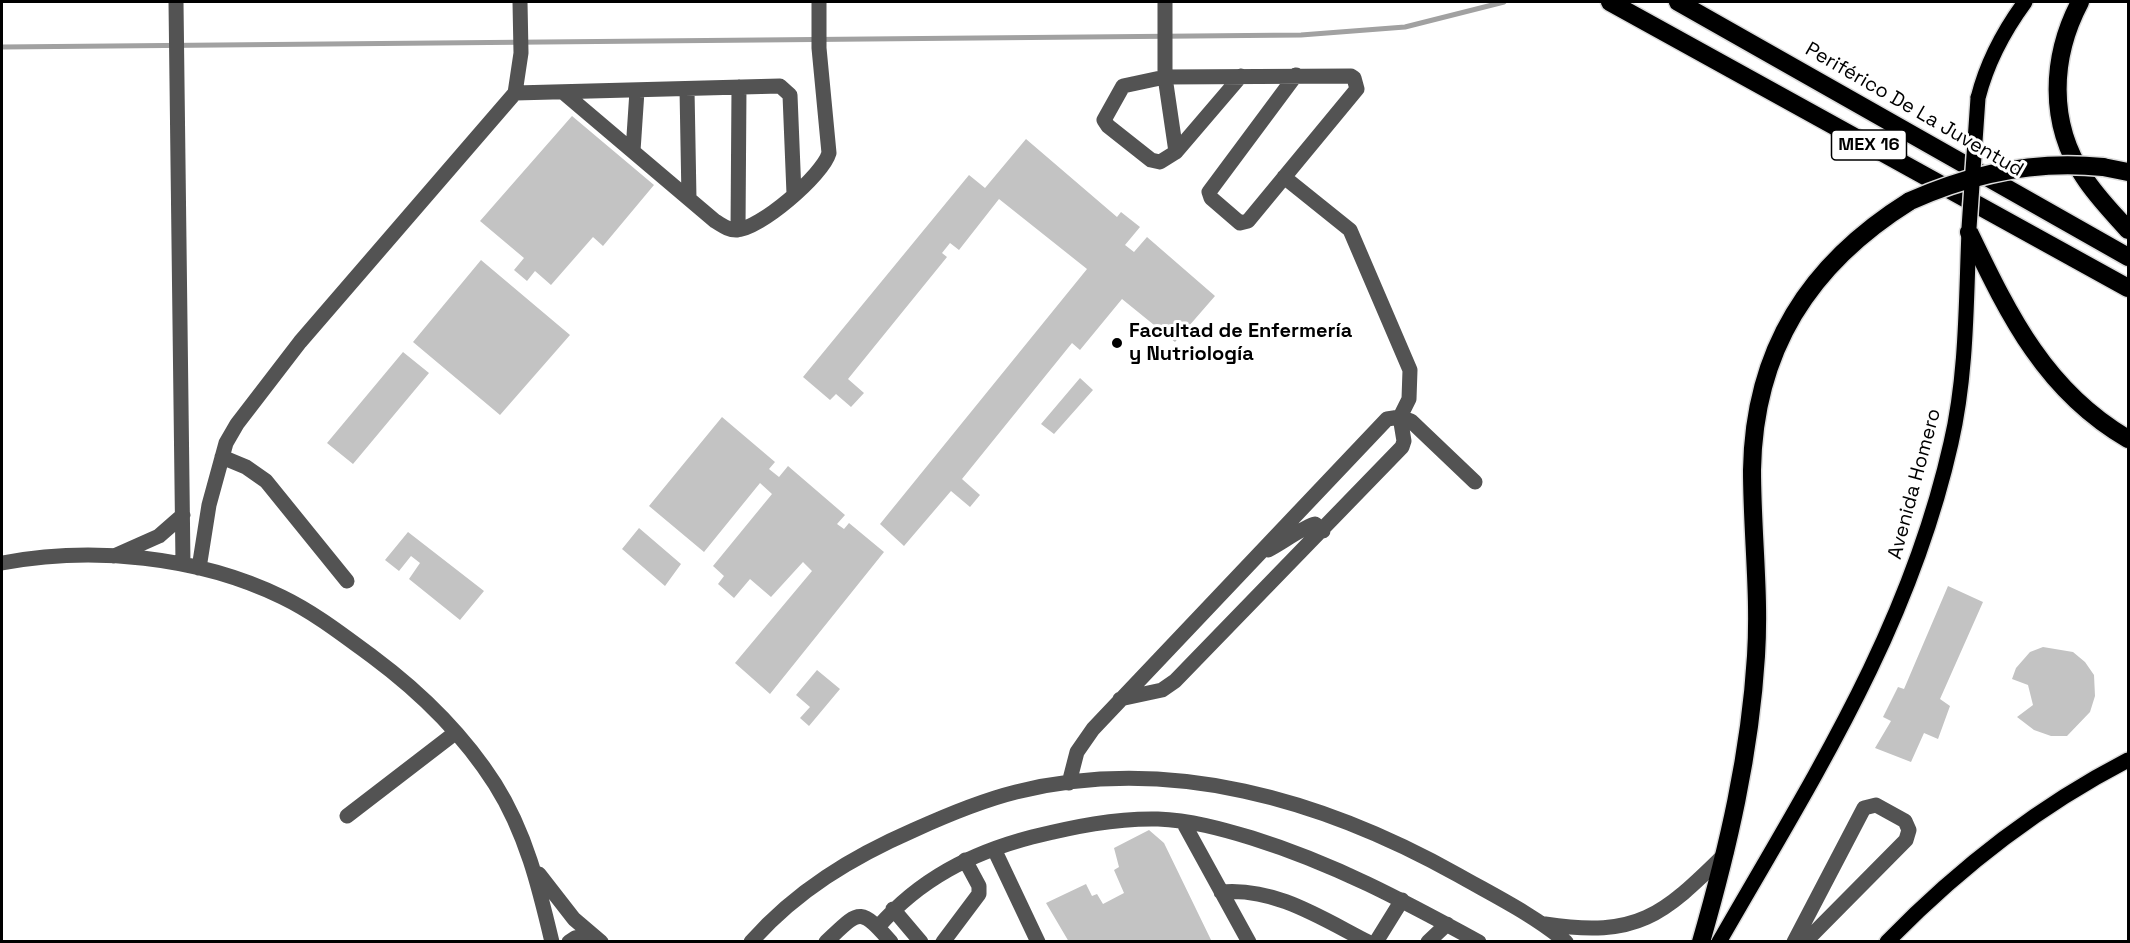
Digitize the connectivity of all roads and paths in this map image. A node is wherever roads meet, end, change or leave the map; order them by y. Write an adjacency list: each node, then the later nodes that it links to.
1 (176, 2): 32 (street)
2 (520, 2): 15 (street)
3 (819, 2): 21 (street)
4 (1610, 2): 27 (highway, MEX 16)
5 (1678, 2): 26 (highway, Periférico De La Juventud / MEX 16)
6 (2025, 2): 24 (main road, Avenida Homero, bridge)
7 (2080, 2): 25 (highway)
8 (1165, 9): 10 (street)
9 (1296, 75): 11 (street); 20 (street); 20 (street)
10 (1165, 76): 11 (street); 18 (street); 18 (street)
11 (1241, 76): 18 (street)
12 (739, 87): 13 (street); 21 (street); 23 (street)
13 (687, 89): 14 (street); 22 (street)
14 (637, 90): 16 (street); 17 (street)
15 (515, 93): 16 (street); 30 (street)
16 (564, 93): 17 (street)
17 (633, 151): 22 (street)
18 (1176, 152)
19 (2128, 172): 47 (highway, bridge)
20 (1284, 177): 28 (street)
21 (794, 194): 23 (street)
22 (689, 198): 23 (street)
23 (738, 230)
24 (1969, 230): 29 (highway); 74 (main road, Avenida Homero)
25 (2128, 230)
26 (2128, 257)
27 (2128, 288)
28 (1400, 417): 31 (street); 33 (street); 34 (street)
29 (2128, 439)
30 (222, 457): 38 (street); 39 (street)
31 (1475, 482)
32 (183, 515): 35 (street); 37 (street)
33 (1323, 531): 34 (street); 40 (street)
34 (1257, 555): 40 (street)
35 (113, 556): 36 (street); 37 (street)
36 (2, 563)
37 (183, 564): 38 (street)
38 (199, 568): 41 (street)
39 (347, 581)
40 (1120, 699): 43 (street)
41 (455, 733): 44 (street); 49 (street)
42 (2128, 760): 77 (main road)
43 (1070, 783): 54 (street); 55 (street)
44 (347, 816)
45 (1183, 822): 46 (street); 50 (street); 51 (street)
46 (994, 849): 48 (street); 66 (street)
47 (1726, 853): 54 (street); 73 (highway)
48 (965, 860): 52 (street); 65 (street)
49 (535, 870): 57 (street); 59 (street)
50 (1221, 892): 67 (street); 68 (street)
51 (1402, 900): 53 (street); 69 (street)
52 (894, 909): 56 (street); 64 (street)
53 (1447, 924): 70 (street); 71 (street)
54 (1545, 924): 72 (street)
55 (764, 926): 61 (street); 62 (street)
56 (878, 927): 58 (street); 63 (street)
57 (596, 938): 60 (street)
58 (833, 939)
59 (552, 942)
60 (569, 942)
61 (736, 942)
62 (751, 942)
63 (891, 942)
64 (921, 942)
65 (943, 942)
66 (1038, 942)
67 (1249, 942)
68 (1368, 942)
69 (1377, 942)
70 (1428, 942)
71 (1479, 942)
72 (1566, 942)
73 (1701, 942)
74 (1719, 942)
75 (1794, 942): 76 (street)
76 (1805, 942)
77 (1887, 942)

